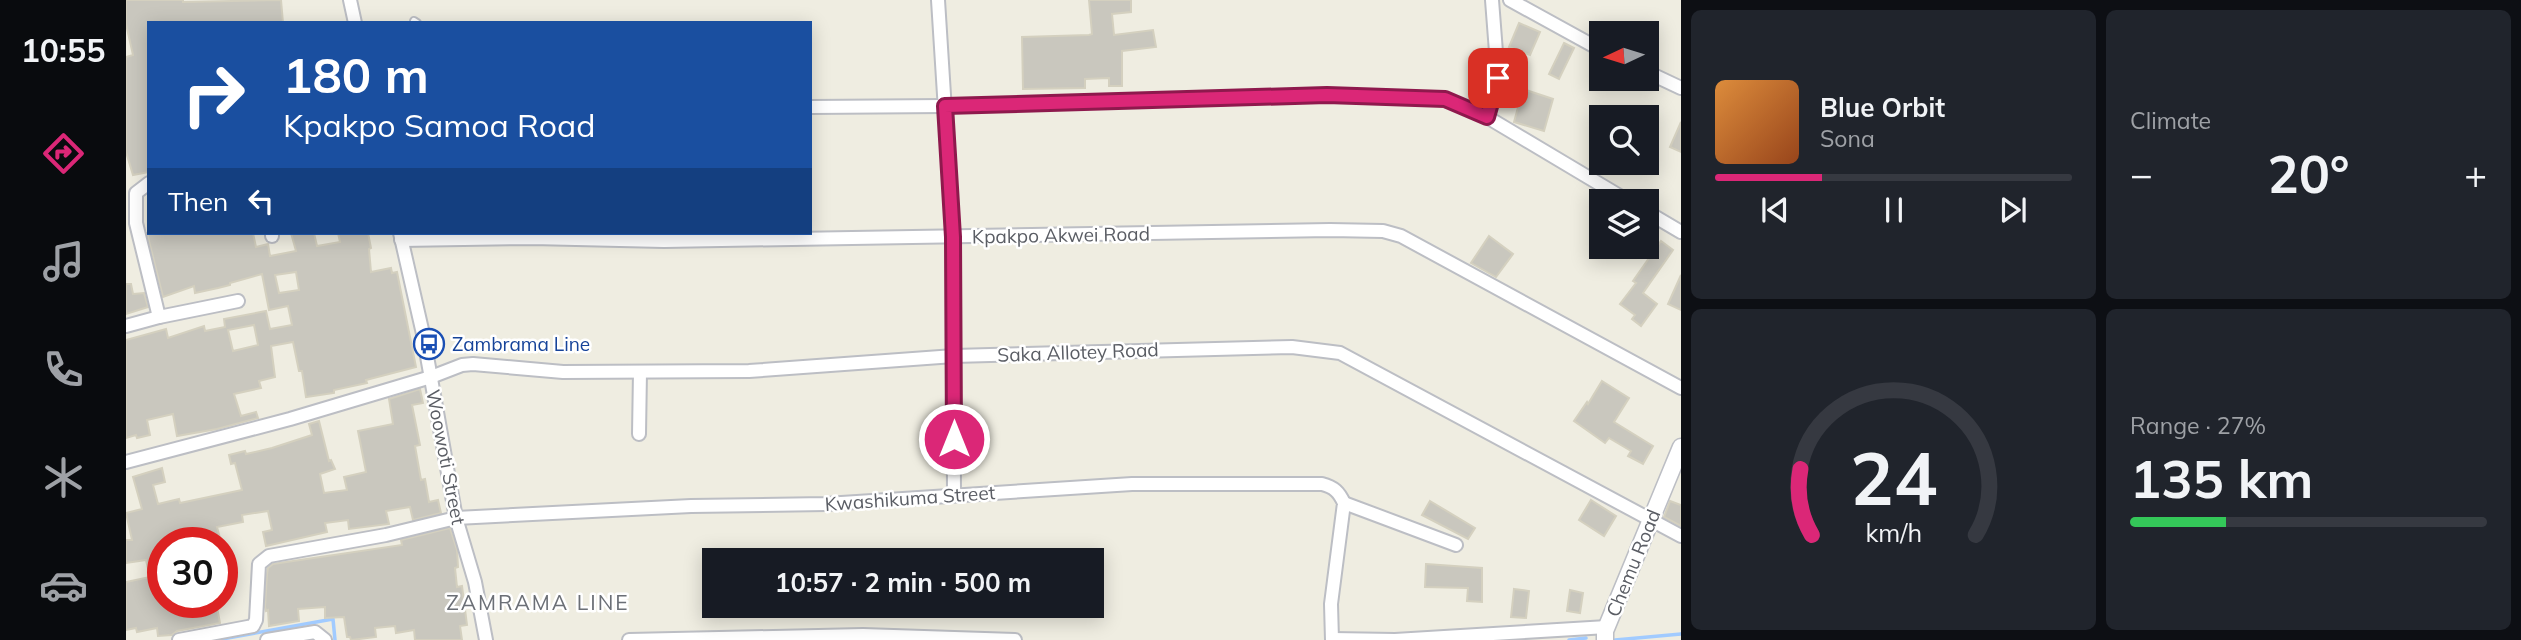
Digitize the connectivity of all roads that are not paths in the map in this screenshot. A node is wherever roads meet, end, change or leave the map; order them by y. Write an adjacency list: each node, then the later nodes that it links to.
1 (349, 0): 5 (street)
2 (938, 0): 9 (street)
3 (1492, 0): 11 (street)
4 (1510, 0): 6 (street)
5 (354, 21)
6 (1589, 43)
7 (1659, 78): 8 (street)
8 (1681, 88)
9 (945, 106): 10 (street); 11 (street); 17 (street)
10 (812, 107)
11 (1487, 117): 13 (street)
12 (147, 185): 19 (street)
13 (1608, 189)
14 (1659, 219): 15 (street)
15 (1681, 232)
16 (401, 237): 17 (street, Kpakpo Akwei Road); 23 (street, Woowoti Street)
17 (953, 237): 21 (street); 24 (street, Kpakpo Akwei Road)
18 (238, 302): 19 (street)
19 (159, 317): 20 (street)
20 (126, 326)
21 (954, 356): 22 (street, Saka Allotey Road); 28 (street); 31 (street, Saka Allotey Road)
22 (640, 372): 23 (street, Saka Allotey Road); 25 (street)
23 (431, 377): 27 (street, Saka Allotey Road); 30 (street, Woowoti Street)
24 (1681, 388)
25 (639, 433)
26 (1681, 447): 31 (street, Chemu Road)
27 (126, 462)
28 (954, 495): 29 (street, Kwashikuma Street); 30 (street, Kwashikuma Street)
29 (1343, 508): 33 (street, Kwashikuma Street); 41 (street)
30 (456, 519): 35 (street, Kwashikuma Street); 38 (street, Woowoti Street)
31 (1650, 521): 32 (street, Saka Allotey Road); 34 (street, Chemu Road)
32 (1681, 536)
33 (1456, 545)
34 (1606, 633): 41 (street)
35 (179, 640)
36 (267, 640): 37 (street)
37 (325, 640)
38 (486, 640)
39 (629, 640): 40 (street)
40 (1015, 640)
41 (1332, 640)

